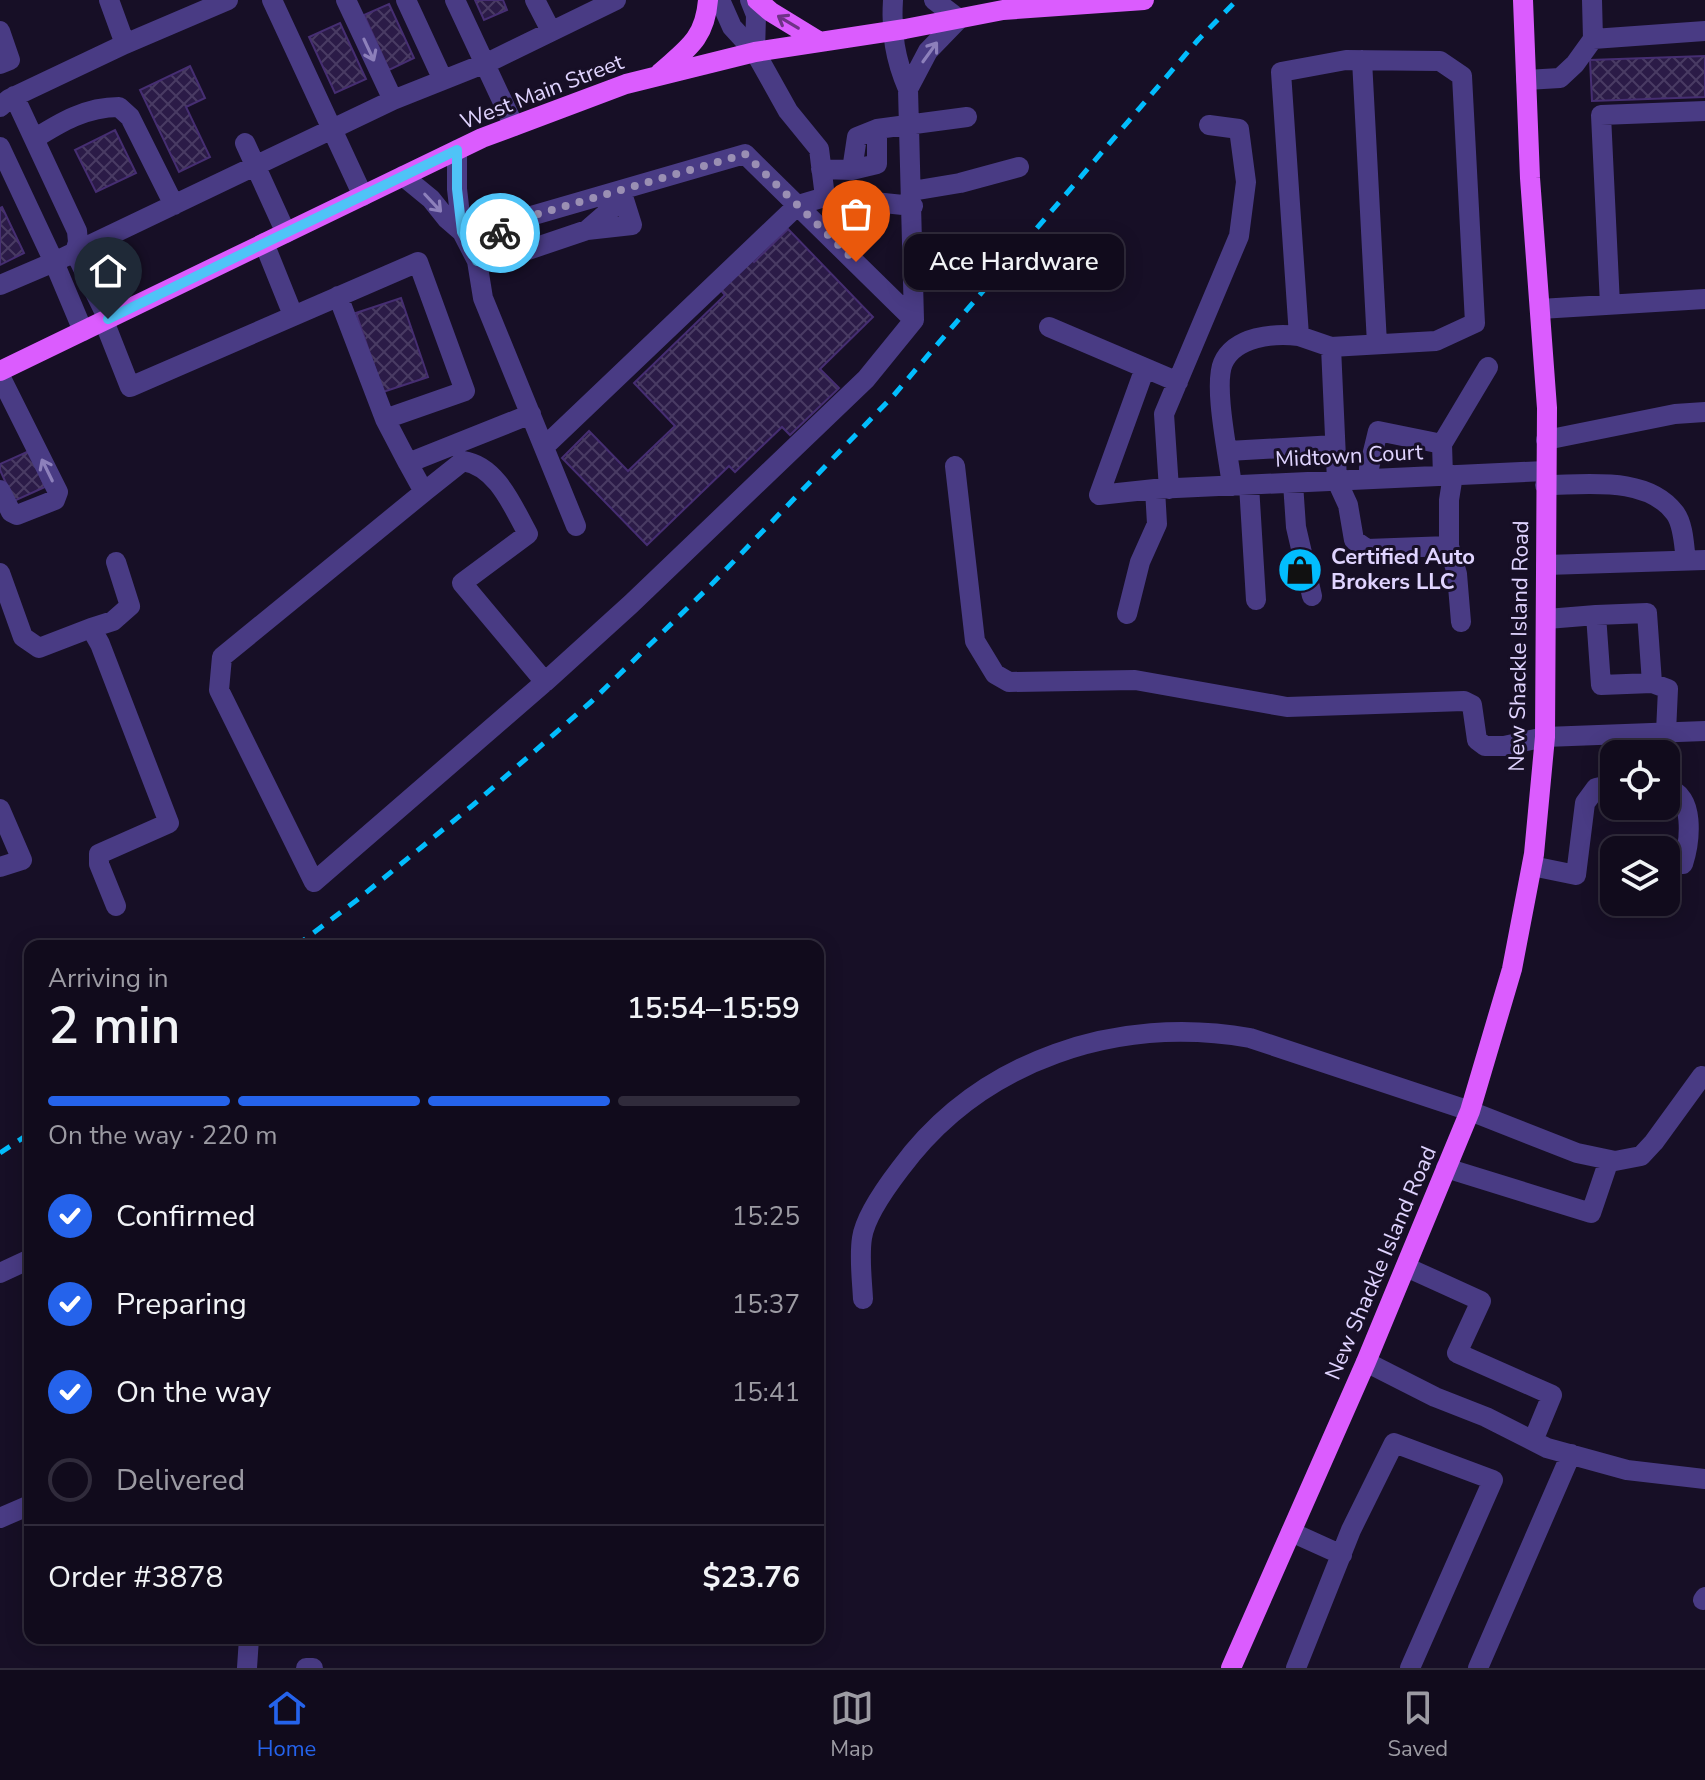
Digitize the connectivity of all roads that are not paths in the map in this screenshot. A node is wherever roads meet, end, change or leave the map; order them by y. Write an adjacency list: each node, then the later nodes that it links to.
1 (109, 0): 28 (street)
2 (228, 0): 28 (street)
3 (272, 0): 44 (street)
4 (346, 0): 37 (street, one-way to 37)
5 (406, 0): 34 (street)
6 (455, 0): 31 (street)
7 (464, 0): 31 (street)
8 (535, 0): 23 (street)
9 (616, 0): 20 (street)
10 (708, 0): 33 (main road)
11 (720, 0): 29 (street)
12 (750, 0): 29 (street)
13 (757, 0): 27 (main road, one-way to 13)
14 (893, 0): 25 (street)
15 (934, 0): 21 (street)
16 (1144, 0): 19 (main road, West Main Street)
17 (1523, 0): 35 (main road, New Shackle Island Road)
18 (1592, 0): 26 (street)
19 (1003, 5): 21 (main road, West Main Street)
20 (586, 6): 23 (street)
21 (959, 19): 25 (main road, West Main Street); 36 (street, one-way to 21)
22 (0, 31): 32 (street)
23 (551, 31): 31 (street)
24 (1705, 31): 26 (street)
25 (891, 32): 27 (main road, West Main Street); 36 (street)
26 (1593, 39): 35 (street)
27 (820, 42): 29 (main road, West Main Street)
28 (125, 44): 38 (street)
29 (755, 52): 33 (main road, West Main Street); 51 (street)
30 (1362, 60): 76 (street); 77 (street); 77 (street)
31 (488, 62): 34 (street); 42 (street)
32 (0, 64)
33 (658, 75): 42 (main road, West Main Street)
34 (443, 80): 37 (street)
35 (1526, 80): 70 (main road, New Shackle Island Road)
36 (908, 89): 43 (street)
37 (393, 100): 44 (street)
38 (7, 102): 45 (street)
39 (1705, 111): 69 (street)
40 (967, 117): 43 (street)
41 (1209, 125): 82 (street)
42 (514, 126): 48 (main road, West Main Street)
43 (909, 126): 51 (street); 56 (street)
44 (331, 130): 49 (street); 54 (street)
45 (34, 139): 57 (street); 63 (street)
46 (245, 143): 49 (street)
47 (0, 147): 65 (street)
48 (457, 150): 52 (main road, West Main Street); 60 (street)
49 (255, 166): 57 (street); 61 (street)
50 (1019, 167): 56 (street)
51 (821, 169): 55 (street)
52 (403, 176): 54 (main road, West Main Street); 60 (street, one-way to 60)
53 (621, 190): 58 (street); 59 (street); 59 (street); 64 (street)
54 (363, 196): 61 (main road, West Main Street)
55 (825, 197): 56 (street); 58 (street)
56 (913, 198): 73 (street)
57 (174, 205): 63 (street)
58 (798, 205): 73 (street); 89 (street)
59 (587, 230): 64 (street)
60 (462, 232): 64 (street)
61 (286, 233): 62 (main road, West Main Street)
62 (264, 243): 71 (street); 72 (main road, West Main Street)
63 (75, 252): 65 (street); 72 (street)
64 (477, 261): 84 (street)
65 (54, 262): 66 (street); 75 (street)
66 (0, 285)
67 (338, 296): 71 (street); 85 (street); 85 (street)
68 (1705, 299): 69 (street)
69 (1610, 305): 70 (street)
70 (1540, 309): 86 (main road, New Shackle Island Road)
71 (293, 315): 72 (street)
72 (106, 320): 75 (main road, West Main Street)
73 (914, 320): 115 (street)
74 (1049, 327): 80 (street)
75 (83, 331): 81 (main road, West Main Street)
76 (1299, 336): 78 (street); 90 (street)
77 (1377, 344): 78 (street)
78 (1331, 347): 88 (street)
79 (1488, 367): 87 (street)
80 (1145, 368): 82 (street); 99 (street, Midtown Court)
81 (0, 373): 100 (street, one-way to 81)
82 (1178, 382): 99 (street)
83 (1705, 412): 86 (street)
84 (531, 414): 89 (street); 91 (street)
85 (385, 419): 91 (street)
86 (1546, 440): 94 (main road, New Shackle Island Road)
87 (1442, 444): 93 (street); 95 (street)
88 (1335, 445): 90 (street); 96 (street)
89 (544, 447): 102 (street)
90 (1228, 451): 98 (street)
91 (408, 463): 101 (street)
92 (955, 466): 119 (street)
93 (1448, 475): 94 (street, Midtown Court); 95 (street, Midtown Court); 103 (street)
94 (1545, 478): 104 (street, Midtown Court); 106 (main road, New Shackle Island Road)
95 (1369, 479): 96 (street, Midtown Court)
96 (1337, 481): 97 (street, Midtown Court); 103 (street)
97 (1293, 483): 98 (street, Midtown Court); 108 (street)
98 (1241, 485): 99 (street, Midtown Court); 109 (street)
99 (1162, 489): 110 (street)
100 (0, 490)
101 (424, 492): 115 (street); 115 (street)
102 (576, 526)
103 (1449, 546): 113 (street)
104 (1696, 561): 106 (street)
105 (116, 562): 114 (street)
106 (1546, 565): 112 (main road, New Shackle Island Road)
107 (0, 573): 114 (street)
108 (1312, 596)
109 (1256, 600)
110 (1127, 614)
111 (1596, 615): 112 (street); 116 (street); 116 (street)
112 (1547, 619): 119 (main road, New Shackle Island Road)
113 (1461, 622)
114 (91, 628): 128 (street)
115 (545, 682)
116 (1652, 683): 118 (street)
117 (1705, 731): 118 (street)
118 (1666, 732): 120 (street)
119 (1545, 737): 121 (street); 126 (main road, New Shackle Island Road)
120 (1647, 740)
121 (1600, 741)
122 (1600, 787): 126 (street)
123 (1680, 795): 125 (street)
124 (1, 812): 127 (street)
125 (1683, 864)
126 (1532, 866): 130 (main road, New Shackle Island Road)
127 (0, 867)
128 (116, 906)
129 (1702, 1076): 131 (street)
130 (1470, 1111): 131 (street); 132 (main road, New Shackle Island Road); 136 (street)
131 (1609, 1160): 132 (street)
132 (1446, 1168): 134 (main road, New Shackle Island Road)
133 (24, 1262): 135 (street)
134 (1406, 1267): 137 (main road, New Shackle Island Road); 138 (street)
135 (0, 1273)
136 (863, 1299)
137 (1366, 1362): 138 (street); 143 (main road, New Shackle Island Road)
138 (1533, 1441): 139 (street)
139 (1571, 1454): 140 (street); 152 (street)
140 (1705, 1479)
141 (24, 1508): 142 (street)
142 (0, 1518)
143 (1291, 1532): 144 (street); 149 (main road, New Shackle Island Road)
144 (1342, 1555): 150 (street); 151 (street)
145 (249, 1644): 146 (street)
146 (247, 1668)
147 (306, 1668): 148 (street)
148 (313, 1668)
149 (1231, 1668)
150 (1296, 1668)
151 (1410, 1668)
152 (1478, 1668)

